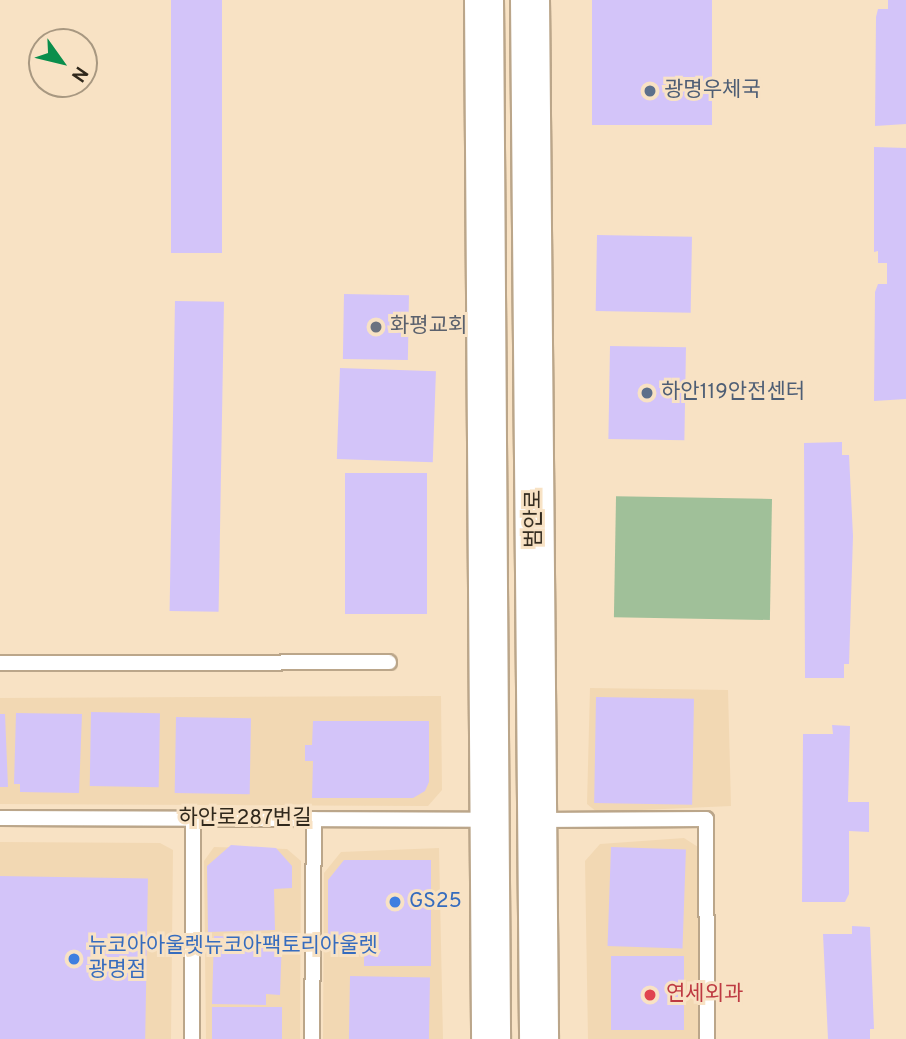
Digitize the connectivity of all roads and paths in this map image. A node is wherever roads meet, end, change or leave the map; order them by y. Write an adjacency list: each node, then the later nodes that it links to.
1 (530, 0): 9 (main road, 범안로)
2 (481, 3): 8 (main road)
3 (389, 662): 4 (lane)
4 (0, 663)
5 (0, 818): 6 (lane, 하안로287번길)
6 (193, 819): 7 (lane, 하안로287번길); 10 (lane)
7 (314, 819): 8 (lane, 하안로287번길); 11 (lane)
8 (490, 820): 12 (main road)
9 (537, 820): 13 (main road, 범안로); 14 (lane)
10 (192, 1039)
11 (312, 1039)
12 (491, 1039)
13 (539, 1039)
14 (707, 1039)

